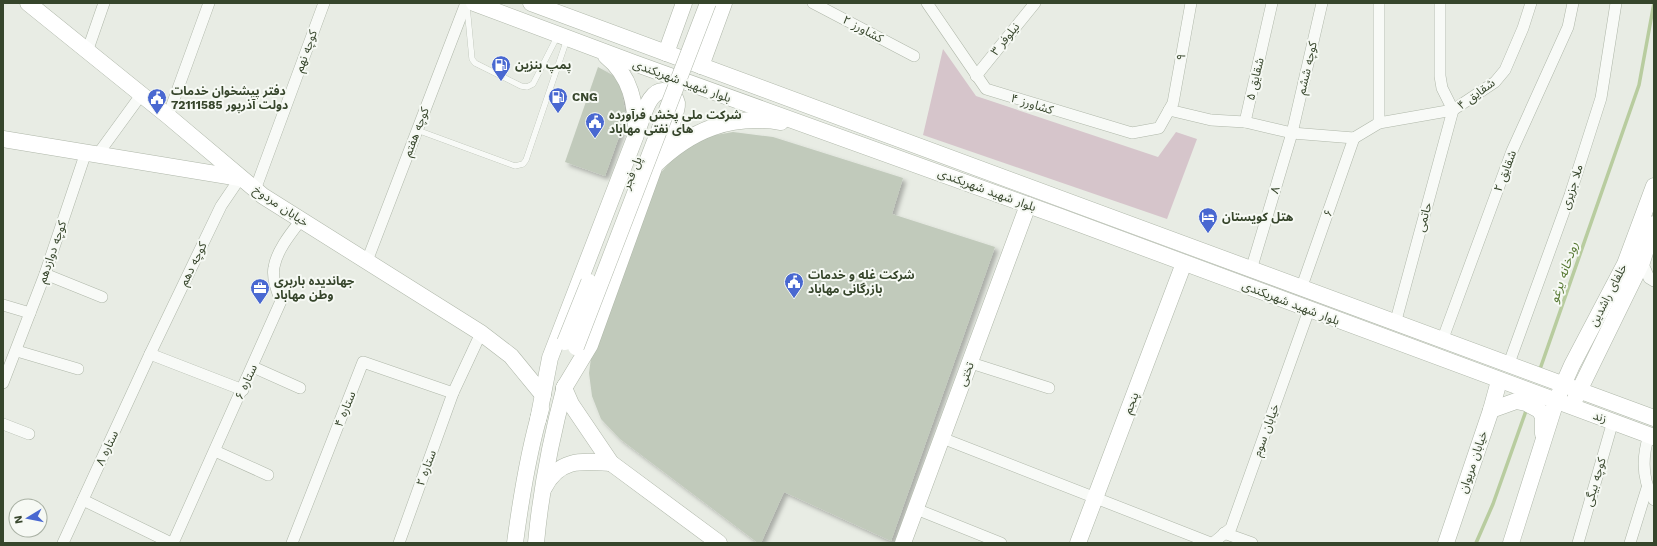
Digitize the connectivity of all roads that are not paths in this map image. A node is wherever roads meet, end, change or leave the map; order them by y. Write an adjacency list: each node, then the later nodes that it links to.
1 (28, 3): 26 (main road, خیابان مردوخ)
2 (104, 3): 26 (street)
3 (209, 3): 34 (street)
4 (324, 3): 47 (street, کوچه نهم)
5 (466, 3): 24 (lane); 38 (street, کوچه هفتم)
6 (474, 3): 24 (main road, بلوار شهید شهریکندی)
7 (531, 3): 23 (main road, بلوار شهید شهریکندی)
8 (684, 3): 27 (main road)
9 (699, 3): 65 (main road, پل فجر, bridge)
10 (708, 3): 65 (main road, bridge)
11 (724, 3): 29 (main road)
12 (813, 3): 28 (street, کشاورز ۲)
13 (927, 3): 30 (street, کشاورز ۴)
14 (1035, 3): 30 (street, نیلوفر ۳)
15 (1191, 3): 32 (street, ۹)
16 (1272, 3): 35 (street, شقایق ۵)
17 (1322, 3): 39 (street, کوچه ششم)
18 (1379, 3): 36 (street)
19 (1440, 3): 33 (street)
20 (1531, 3): 33 (street, شقایق ۴)
21 (1572, 3): 64 (street, شقایق ۲)
22 (1616, 3): 70 (street, ملا جزیری)
23 (556, 7): 27 (main road, بلوار شهید شهریکندی)
24 (562, 37): 25 (main road, بلوار شهید شهریکندی); 38 (lane)
25 (598, 50): 37 (main road, بلوار شهید شهریکندی); 40 (main road)
26 (87, 52): 31 (main road, خیابان مردوخ)
27 (666, 53): 29 (main road, بلوار شهید شهریکندی)
28 (914, 56)
29 (701, 66): 54 (main road, بلوار شهید شهریکندی)
30 (976, 76): 32 (street, کشاورز ۴)
31 (141, 95): 34 (main road, خیابان مردوخ); 43 (street, کوچه دوازدهم)
32 (1168, 110): 35 (street)
33 (1453, 110): 36 (street, شقایق ۴); 62 (street, حاتمی)
34 (168, 116): 45 (main road, خیابان مردوخ)
35 (1245, 122): 39 (street)
36 (1379, 122): 41 (street, شقایق ۴)
37 (815, 128): 44 (main road); 48 (main road, بلوار شهید شهریکندی)
38 (417, 130): 51 (street, کوچه هفتم)
39 (1292, 133): 41 (street); 54 (street, ۸)
40 (636, 135): 44 (main road); 81 (main road)
41 (1354, 138): 57 (street, ۶)
42 (3, 139): 43 (main road)
43 (92, 153): 45 (main road); 55 (street, کوچه دوازدهم)
44 (655, 165): 76 (main road)
45 (240, 178): 47 (main road, خیابان مردوخ); 67 (street, کوچه دهم)
46 (1654, 186): 73 (main road, خلفای راشدین)
47 (255, 190): 49 (main road, خیابان مردوخ)
48 (1028, 205): 52 (main road, بلوار شهید شهریکندی); 68 (main road, تختی)
49 (301, 220): 51 (main road, خیابان مردوخ); 69 (street, ستاره ۶)
50 (1654, 224): 53 (main road)
51 (366, 261): 63 (main road, خیابان مردوخ)
52 (1184, 262): 60 (main road, بلوار شهید شهریکندی); 96 (main road, پنجم)
53 (1642, 262): 56 (street); 79 (main road)
54 (1251, 270): 57 (main road, بلوار شهید شهریکندی)
55 (45, 274): 58 (street); 61 (street, کوچه دوازدهم)
56 (1654, 280)
57 (1301, 289): 62 (main road, بلوار شهید شهریکندی)
58 (102, 296)
59 (3, 305): 61 (street)
60 (1309, 310): 72 (main road, بلوار شهید شهریکندی); 100 (street, خیابان سوم)
61 (30, 313): 66 (street, کوچه دوازدهم)
62 (1395, 324): 64 (main road, بلوار شهید شهریکندی)
63 (481, 333): 80 (street, ستاره ۲); 81 (main road, خیابان مردوخ)
64 (1442, 341): 70 (main road, بلوار شهید شهریکندی)
65 (570, 345): 76 (main road); 85 (main road)
66 (17, 350): 71 (street); 74 (street, کوچه دوازدهم)
67 (150, 354): 78 (street); 97 (street, ستاره ۸)
68 (971, 363): 77 (street); 90 (main road, تختی)
69 (253, 366): 75 (street); 78 (street, ستاره ۶)
70 (1508, 366): 73 (main road, بلوار شهید شهریکندی)
71 (78, 369)
72 (1499, 381): 82 (main road, بلوار شهید شهریکندی); 83 (main road, خیابان مریوان)
73 (1557, 382): 79 (main road, زند); 82 (main road, خلفای راشدین)
74 (3, 383)
75 (300, 388)
76 (564, 388): 92 (main road); 95 (main road)
77 (1048, 388)
78 (243, 390): 91 (street, ستاره ۶)
79 (1580, 391): 82 (main road); 84 (main road, زند)
80 (453, 393): 103 (street, ستاره ۴); 104 (street, ستاره ۲)
81 (543, 395): 85 (main road)
82 (1553, 403): 83 (main road); 86 (main road, زند); 114 (main road)
83 (1491, 410): 113 (main road, خیابان مریوان)
84 (1654, 418)
85 (538, 420): 105 (main road)
86 (1613, 422): 89 (main road, زند); 115 (street, کوچه بیگی)
87 (3, 424): 88 (street)
88 (29, 434)
89 (1651, 436): 94 (street)
90 (942, 438): 96 (street); 99 (main road, تختی)
91 (215, 451): 93 (street); 102 (street, ستاره ۶)
92 (611, 463): 95 (main road); 107 (main road)
93 (268, 475)
94 (1647, 488): 98 (street); 116 (street)
95 (541, 496): 106 (main road)
96 (1095, 498): 110 (main road, پنجم); 111 (street)
97 (83, 500): 101 (street, ستاره ۸); 102 (street)
98 (1654, 500)
99 (916, 509): 108 (main road, تختی); 109 (street)
100 (1224, 533): 111 (street, خیابان سوم); 112 (street)
101 (63, 543)
102 (172, 543)
103 (292, 543)
104 (399, 543)
105 (515, 543)
106 (536, 543)
107 (719, 543)
108 (903, 543)
109 (1001, 543)
110 (1078, 543)
111 (1212, 543)
112 (1252, 543)
113 (1446, 543)
114 (1511, 543)
115 (1578, 543)
116 (1630, 543)

